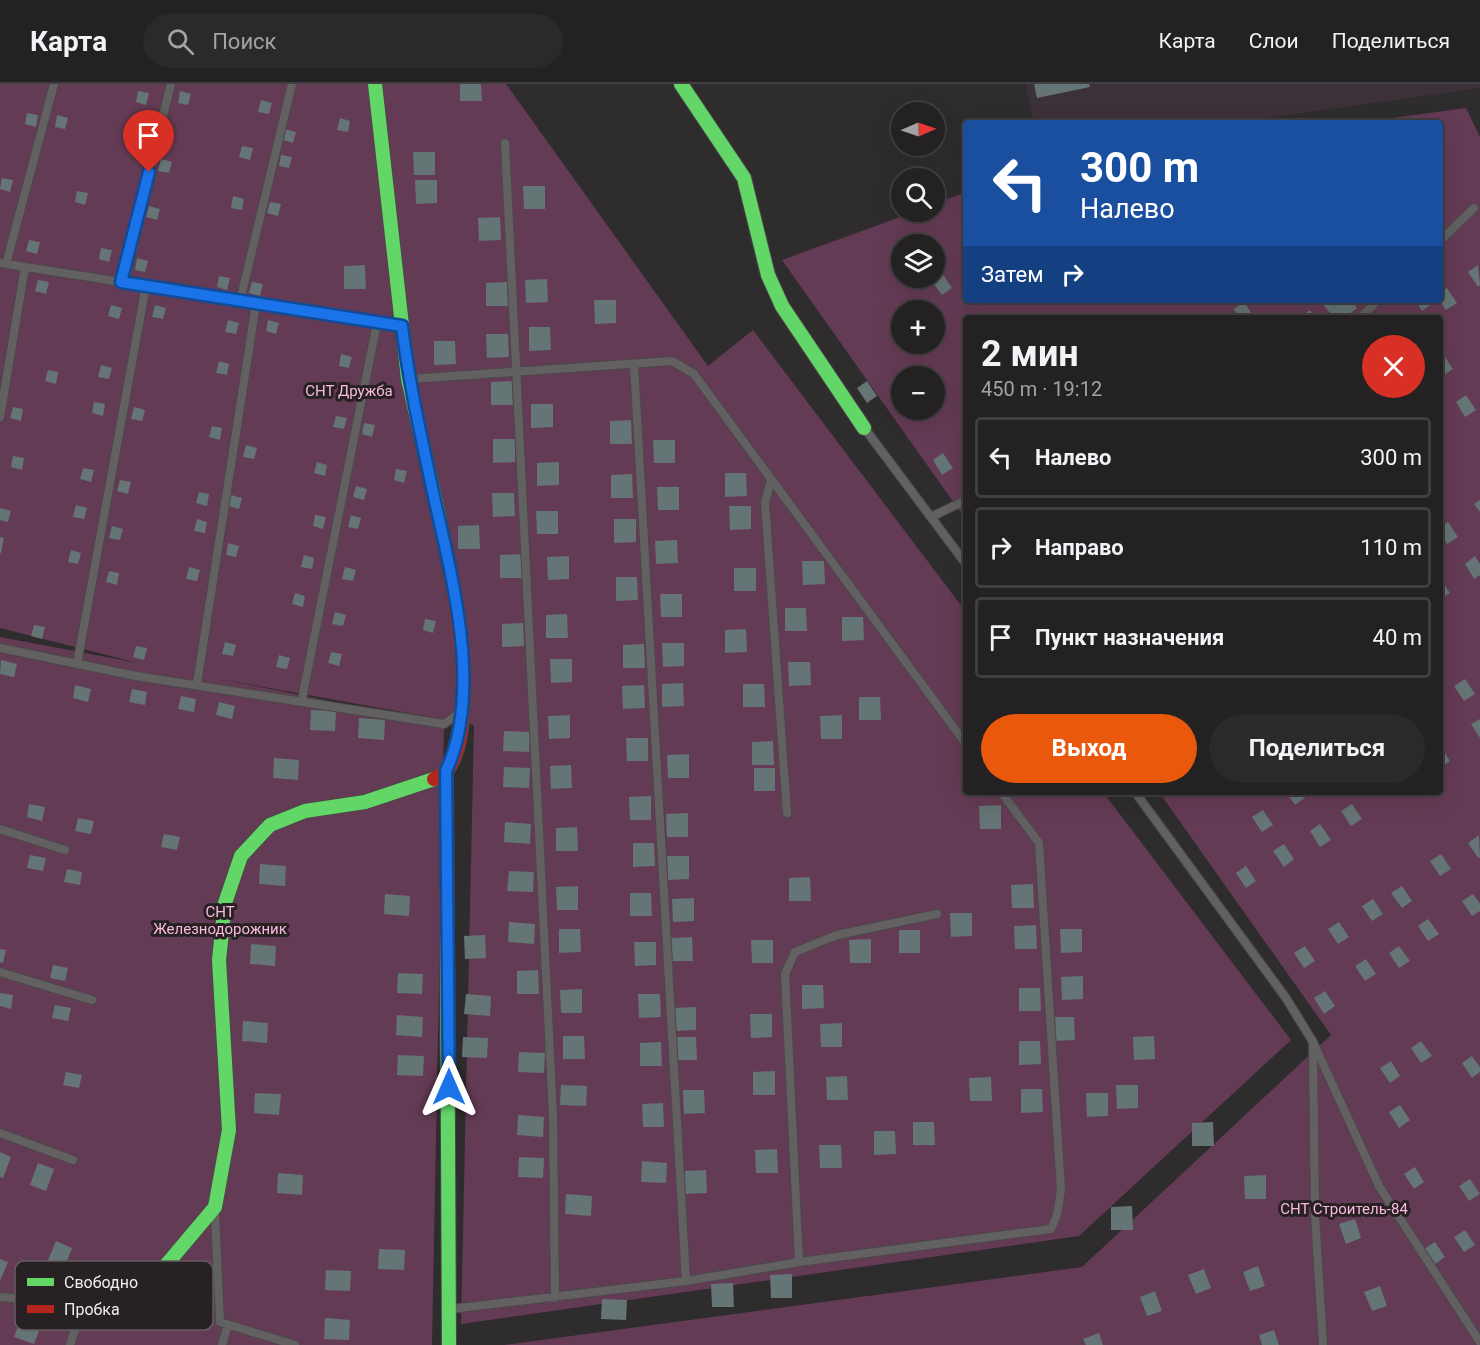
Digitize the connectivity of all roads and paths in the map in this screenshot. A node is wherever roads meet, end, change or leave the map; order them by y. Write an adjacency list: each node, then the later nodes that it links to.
1 (54, 84): 9 (lane)
2 (171, 84): 11 (lane)
3 (292, 84): 13 (lane)
4 (375, 84): 18 (street)
5 (681, 84): 23 (street)
6 (506, 142): 20 (lane)
7 (1474, 208): 8 (lane)
8 (1443, 238)
9 (3, 264): 10 (lane)
10 (25, 267): 11 (lane); 22 (lane)
11 (121, 282): 12 (lane)
12 (146, 286): 13 (lane); 29 (lane)
13 (240, 301): 14 (lane)
14 (256, 303): 17 (lane); 30 (lane)
15 (1375, 303): 16 (lane)
16 (1363, 315)
17 (377, 323): 18 (lane); 31 (lane)
18 (402, 326): 21 (street)
19 (634, 364): 20 (lane); 24 (lane); 49 (lane)
20 (518, 372): 21 (lane); 52 (lane)
21 (408, 379): 32 (street)
22 (0, 417)
23 (864, 428): 26 (lane)
24 (771, 480): 33 (lane); 37 (lane)
25 (963, 501): 26 (lane)
26 (931, 517): 27 (lane)
27 (963, 560)
28 (0, 648): 29 (lane)
29 (77, 664): 30 (lane)
30 (197, 684): 31 (lane)
31 (302, 699): 32 (lane)
32 (461, 711): 34 (street)
33 (963, 740)
34 (446, 771): 46 (street); 53 (street)
35 (1003, 795): 48 (lane)
36 (1138, 795): 43 (lane)
37 (787, 813)
38 (0, 829): 39 (lane)
39 (65, 850)
40 (937, 914): 48 (lane)
41 (0, 972): 42 (lane)
42 (92, 1000)
43 (1313, 1042): 56 (lane); 61 (lane)
44 (0, 1133): 45 (lane)
45 (73, 1160)
46 (214, 1207): 47 (street); 54 (lane)
47 (169, 1261)
48 (799, 1262): 49 (lane)
49 (686, 1281): 52 (lane)
50 (0, 1297): 51 (lane)
51 (15, 1298)
52 (555, 1298): 53 (lane)
53 (450, 1309): 60 (street)
54 (228, 1325): 58 (lane); 59 (lane)
55 (75, 1330): 57 (lane)
56 (1480, 1342)
57 (70, 1345)
58 (222, 1345)
59 (295, 1345)
60 (448, 1345)
61 (1323, 1345)

